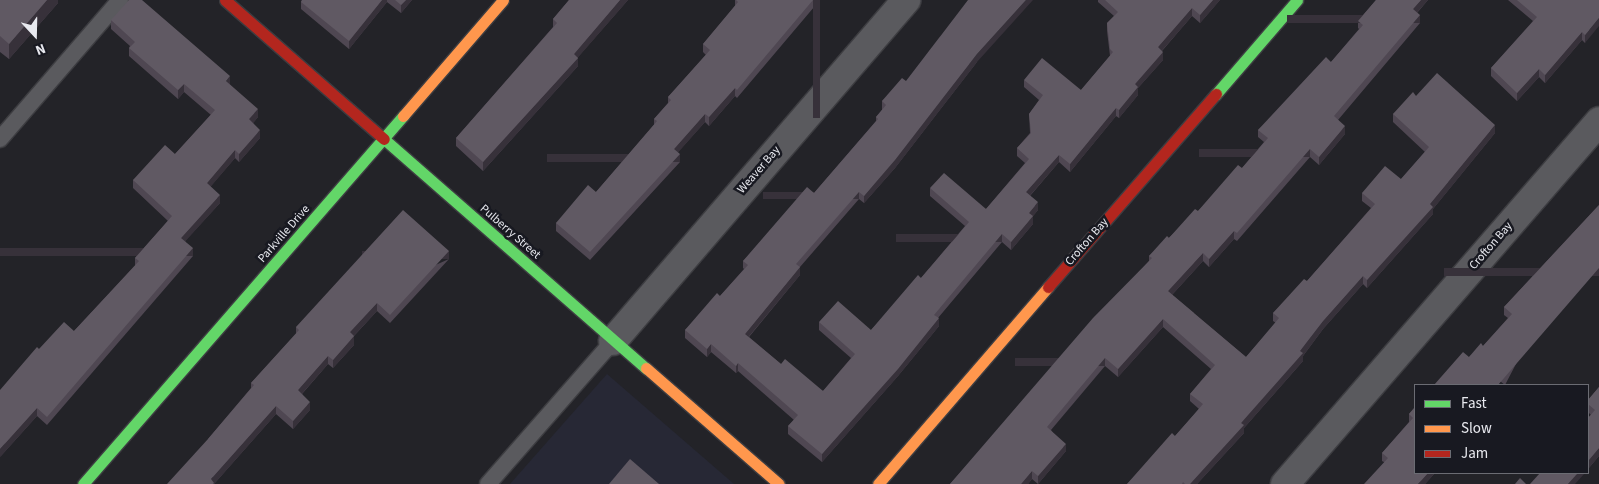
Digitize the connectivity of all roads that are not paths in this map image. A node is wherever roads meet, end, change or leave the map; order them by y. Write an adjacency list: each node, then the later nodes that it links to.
1 (120, 0): 7 (lane)
2 (225, 0): 8 (street, Pulberry Street)
3 (504, 0): 8 (street, Parkville Drive)
4 (906, 0): 9 (street, Weaver Bay)
5 (1297, 0): 13 (street, Crofton Bay)
6 (1599, 121): 14 (street, Crofton Bay)
7 (0, 139)
8 (384, 139): 9 (street, Pulberry Street); 10 (street, Parkville Drive)
9 (613, 341): 11 (lane); 12 (street, Pulberry Street)
10 (83, 484)
11 (488, 484)
12 (779, 484)
13 (878, 484)
14 (1285, 484)

